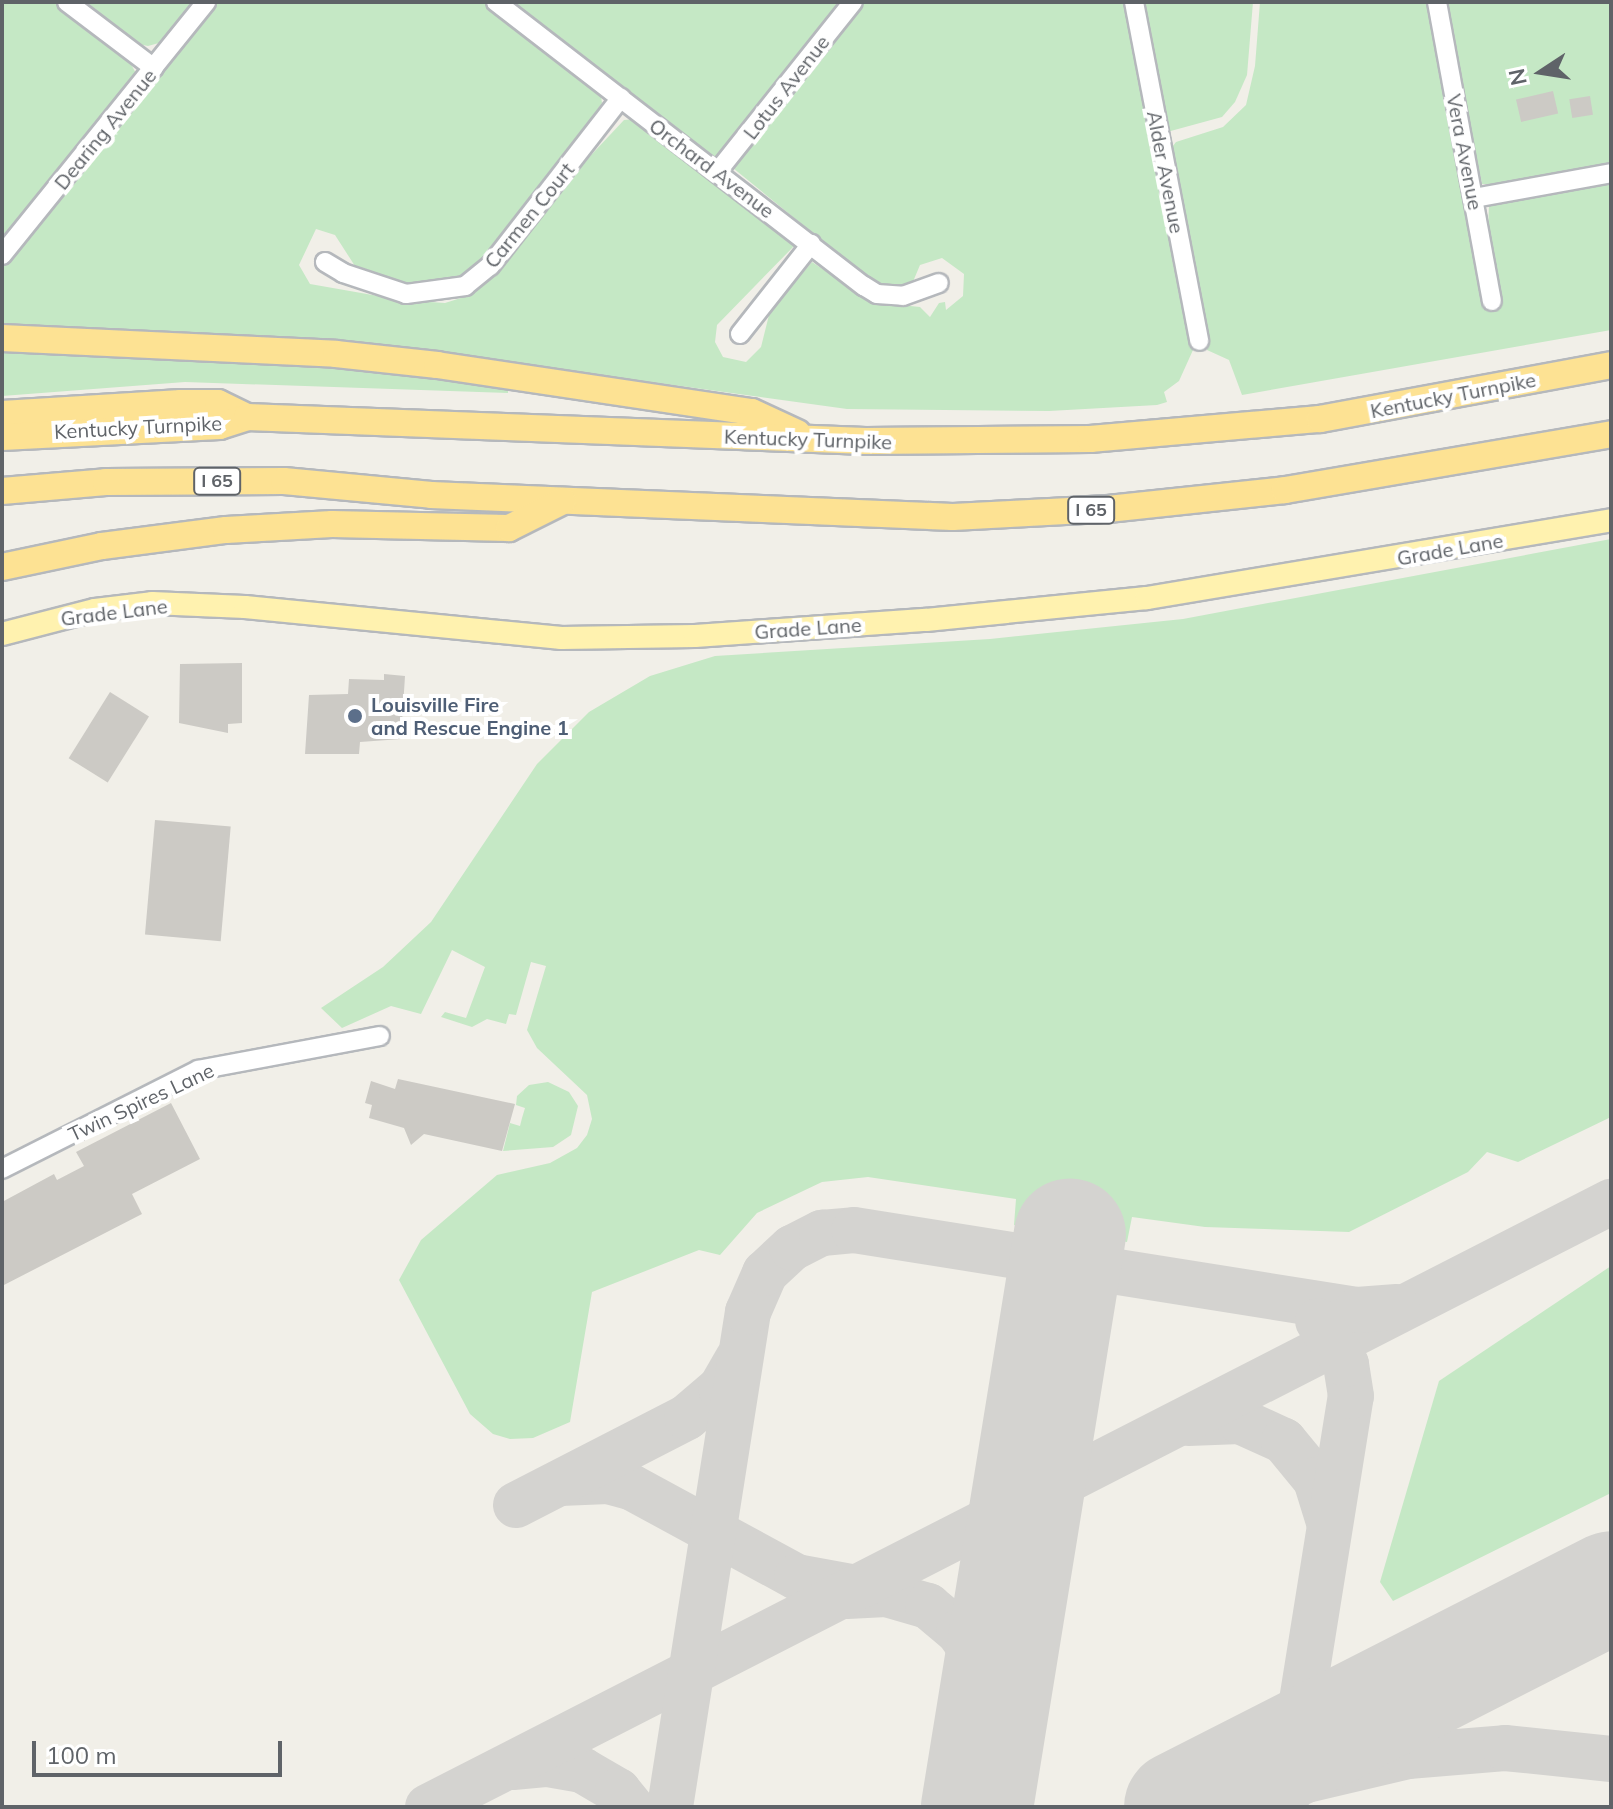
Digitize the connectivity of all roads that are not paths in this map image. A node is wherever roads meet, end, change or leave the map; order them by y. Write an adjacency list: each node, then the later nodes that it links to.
1 (67, 2): 7 (street)
2 (206, 2): 7 (street, Dearing Avenue)
3 (496, 2): 8 (street, Orchard Avenue)
4 (853, 2): 9 (street, Lotus Avenue)
5 (1134, 2): 19 (street, Alder Avenue)
6 (1437, 2): 11 (street, Vera Avenue)
7 (154, 68): 13 (street, Dearing Avenue)
8 (621, 98): 9 (street, Orchard Avenue); 14 (street, Carmen Court)
9 (718, 171): 12 (street, Orchard Avenue)
10 (1611, 173): 11 (street)
11 (1474, 198): 16 (street, Vera Avenue)
12 (811, 244): 15 (street, Orchard Avenue); 17 (street)
13 (2, 255)
14 (325, 262)
15 (939, 283)
16 (1492, 301)
17 (740, 334)
18 (2, 338): 25 (highway)
19 (1199, 341)
20 (1611, 365): 25 (highway, Kentucky Turnpike)
21 (2, 414): 22 (highway)
22 (247, 417): 24 (highway, Kentucky Turnpike); 25 (highway, Kentucky Turnpike)
23 (1611, 434): 27 (highway, I 65)
24 (2, 437)
25 (808, 438)
26 (2, 491): 27 (highway, I 65)
27 (566, 499): 29 (highway)
28 (1611, 520): 30 (main road, Grade Lane)
29 (2, 567)
30 (2, 634)
31 (380, 1036): 32 (street, Twin Spires Lane)
32 (2, 1169)

